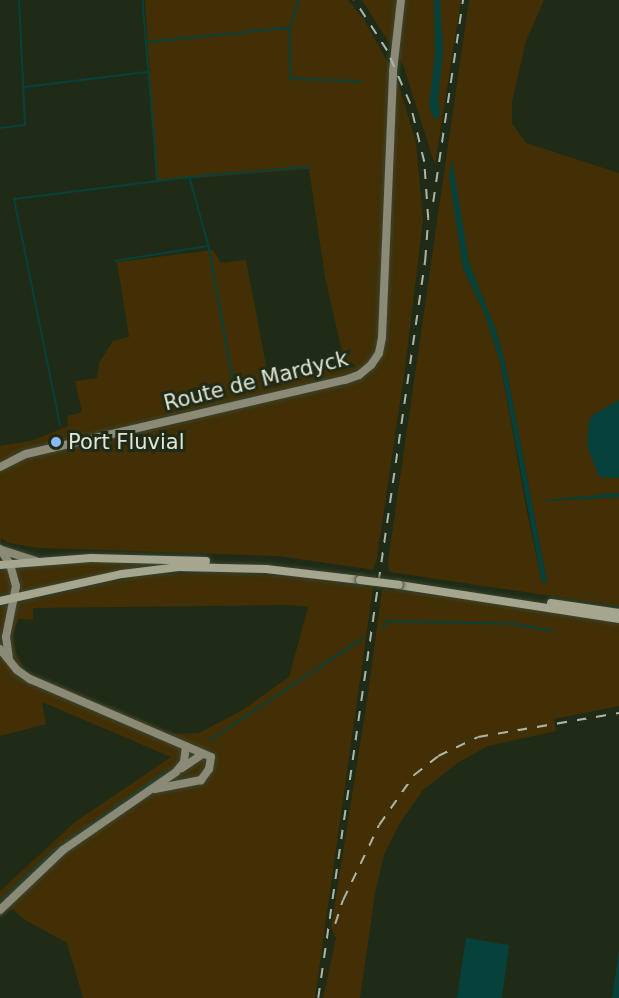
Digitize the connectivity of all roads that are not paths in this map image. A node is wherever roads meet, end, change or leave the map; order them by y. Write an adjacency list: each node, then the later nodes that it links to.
1 (401, 0): 2 (main road, Route de Mardyck)
2 (0, 467)
3 (0, 549): 4 (main road); 5 (main road)
4 (38, 561): 5 (main road); 6 (main road)
5 (5, 565): 8 (main road)
6 (361, 578): 7 (main road, bridge); 8 (main road)
7 (399, 583): 10 (main road); 11 (main road)
8 (16, 598): 9 (main road); 13 (main road)
9 (0, 601)
10 (619, 613)
11 (619, 619)
12 (0, 649): 13 (main road)
13 (9, 661): 14 (main road)
14 (186, 746): 15 (main road); 16 (main road)
15 (207, 756): 16 (main road); 17 (main road)
16 (176, 772): 17 (main road)
17 (155, 789): 18 (main road)
18 (0, 910)

